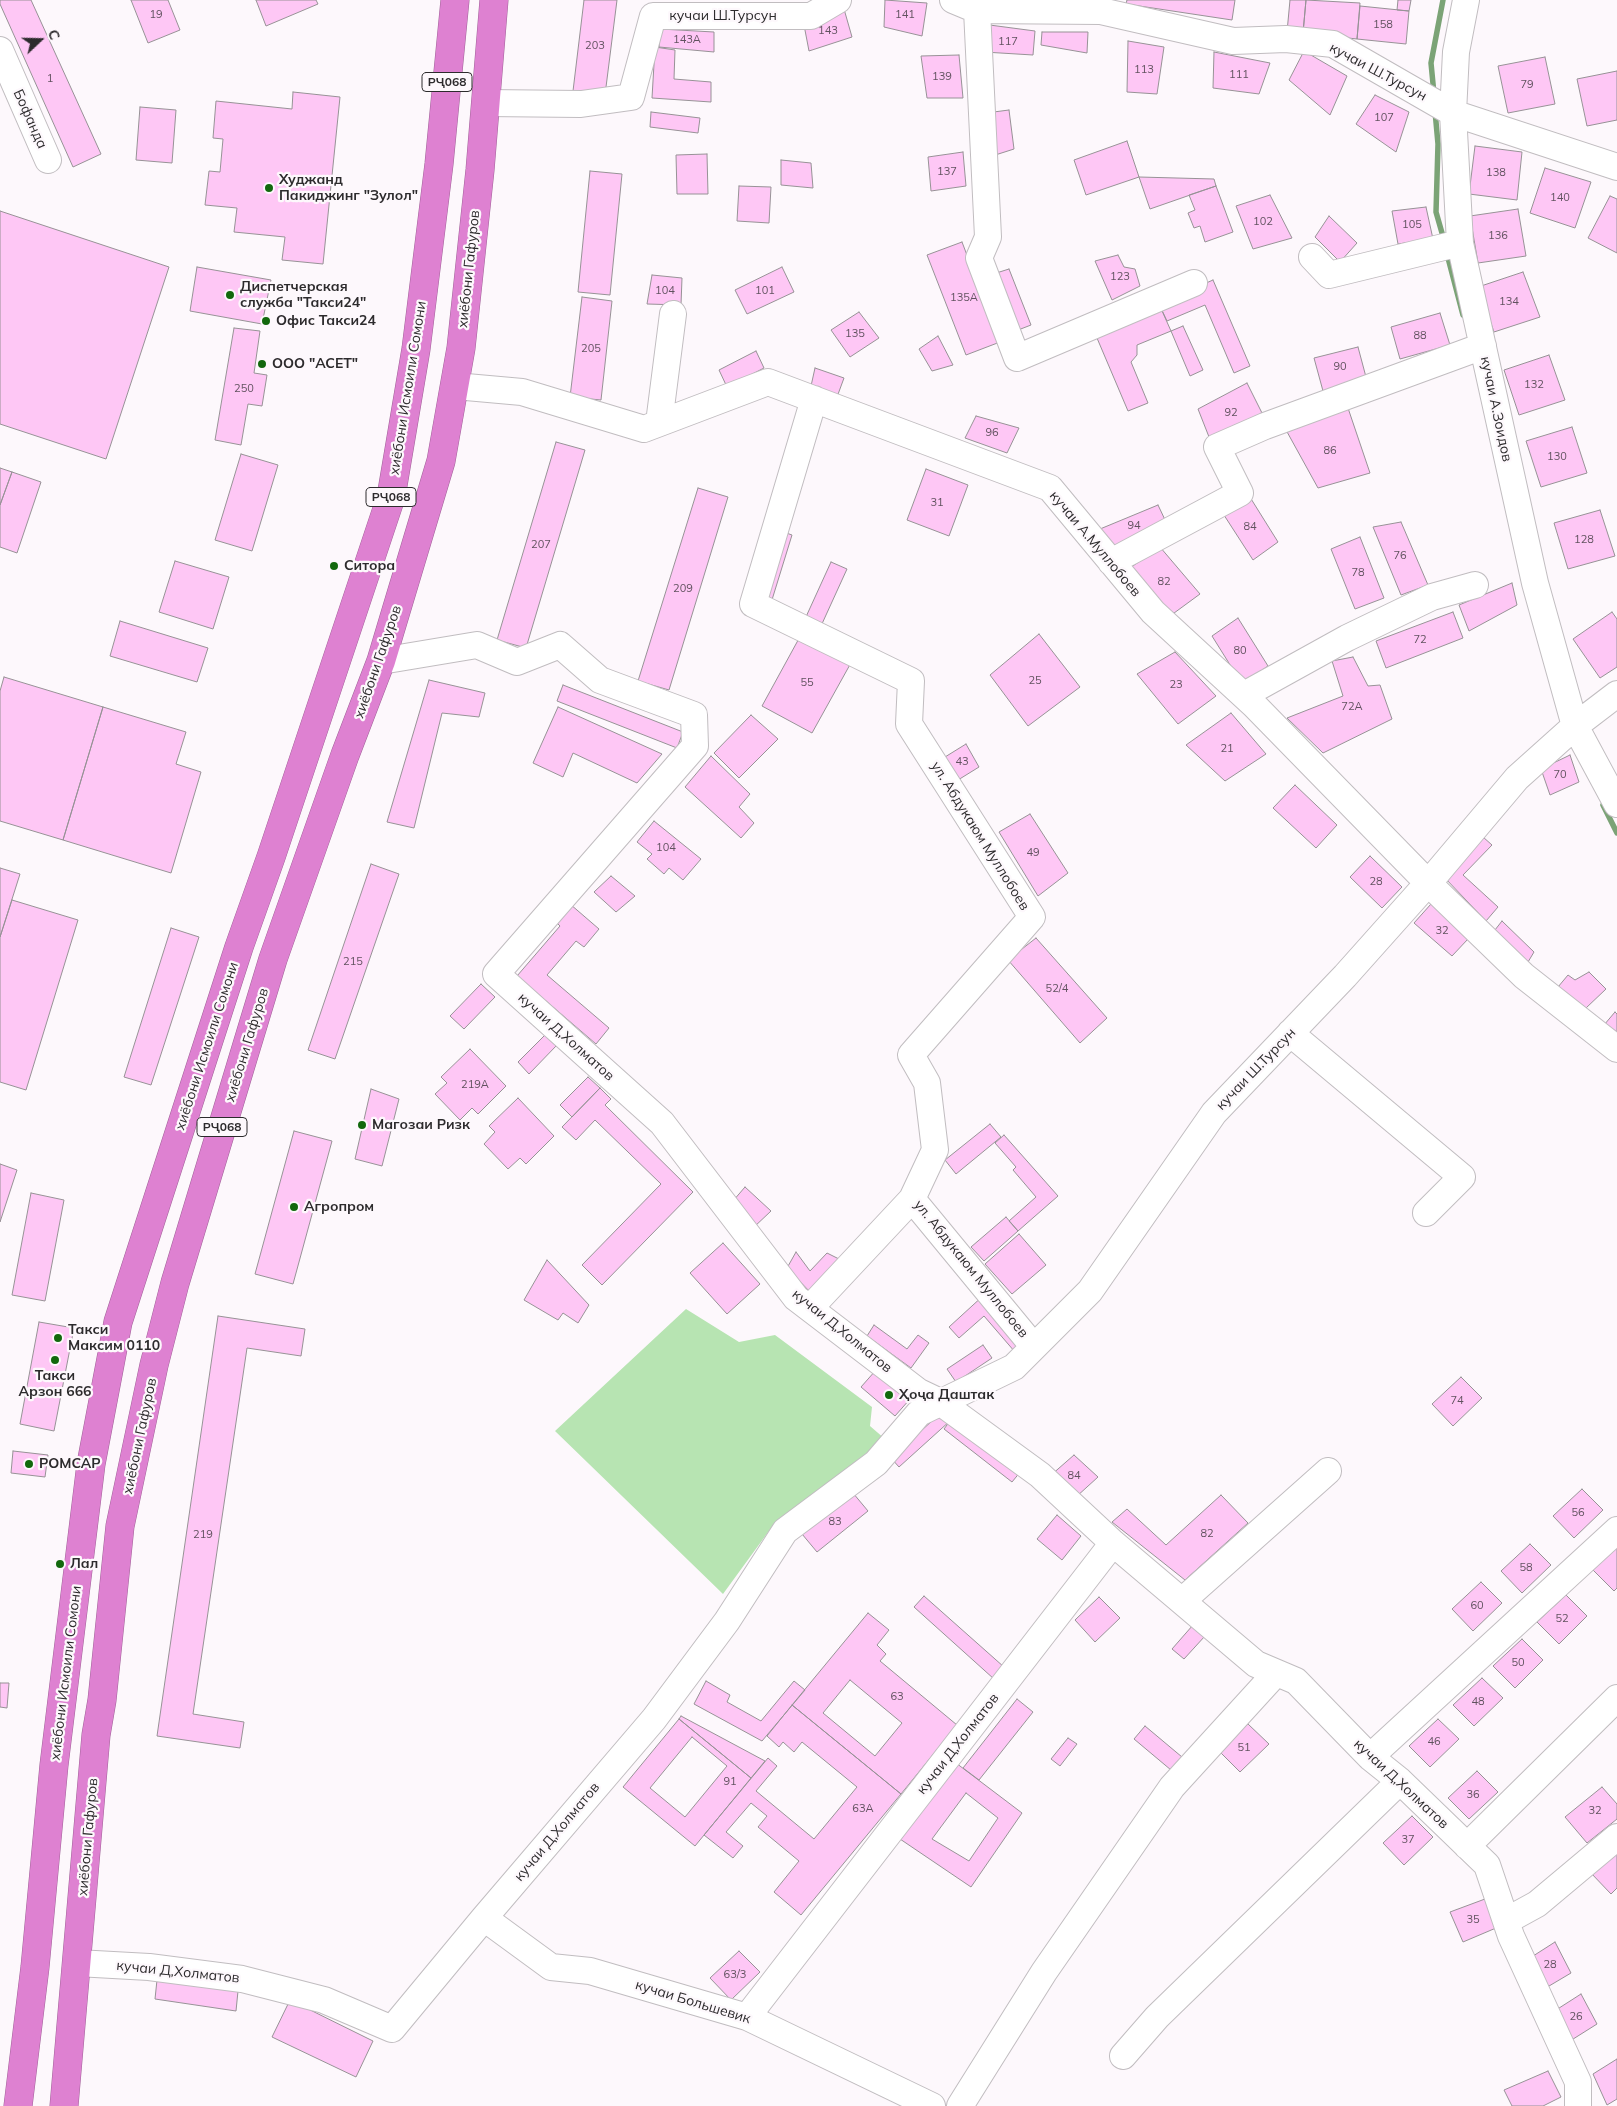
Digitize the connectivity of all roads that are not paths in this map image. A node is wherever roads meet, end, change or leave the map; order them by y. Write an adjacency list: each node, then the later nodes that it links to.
1 (455, 0): 11 (highway, хиёбони Исмоили Сомони / РҶ068)
2 (494, 0): 8 (highway, хиёбони Гафуров / РҶ068)
3 (838, 0): 8 (street, кучаи Ш.Турсун)
4 (952, 0): 6 (street, кучаи Ш.Турсун)
5 (1466, 0): 9 (street, кучаи А.Зоидов)
6 (977, 10): 9 (street, кучаи Ш.Турсун); 16 (street)
7 (0, 50): 10 (street, Бофанда)
8 (486, 103): 13 (highway, хиёбони Гафуров / РҶ068)
9 (1441, 106): 12 (street, кучаи Ш.Турсун); 14 (street, кучаи А.Зоидов)
10 (48, 160)
11 (439, 164): 13 (highway); 30 (highway, хиёбони Исмоили Сомони / РҶ068)
12 (1615, 165)
13 (480, 170): 19 (highway, хиёбони Гафуров / РҶ068)
14 (1460, 243): 15 (street); 18 (street, кучаи А.Зоидов)
15 (1312, 257)
16 (1194, 282)
17 (673, 314): 21 (street)
18 (1475, 349): 22 (street); 27 (street, кучаи А.Зоидов)
19 (454, 386): 21 (street); 24 (highway, хиёбони Гафуров / РҶ068)
20 (814, 399): 21 (street, кучаи А.Муллобоев); 22 (street, кучаи А.Муллобоев); 34 (street, ул. Абдукаюм Муллобоев)
21 (651, 426)
22 (1111, 562): 26 (street, кучаи А.Муллобоев)
23 (1475, 585): 26 (street)
24 (381, 661): 31 (highway, хиёбони Гафуров / РҶ068); 36 (street, кучаи Д,Холматов)
25 (1617, 694): 27 (street, кучаи Ш.Турсун)
26 (1244, 695): 29 (street, кучаи А.Муллобоев)
27 (1570, 730): 28 (street, кучаи А.Зоидов); 29 (street, кучаи Ш.Турсун)
28 (1617, 804)
29 (1428, 883): 32 (street, кучаи Ш.Турсун); 33 (street, кучаи А.Муллобоев)
30 (239, 947): 31 (highway); 44 (highway, хиёбони Исмоили Сомони / РҶ068)
31 (273, 958): 46 (highway, хиёбони Гафуров / РҶ068)
32 (1290, 1033): 35 (street); 37 (street, кучаи Ш.Турсун)
33 (1617, 1049)
34 (912, 1199): 36 (street); 37 (street, ул. Абдукаюм Муллобоев)
35 (1426, 1214)
36 (810, 1308): 38 (street, кучаи Д,Холматов)
37 (1034, 1347): 38 (street, кучаи Ш.Турсун)
38 (940, 1402): 41 (street, кучаи Д,Холматов); 51 (street, кучаи Д,Холматов)
39 (1328, 1471): 42 (street)
40 (1617, 1530): 47 (street)
41 (1113, 1543): 42 (street, кучаи Д,Холматов); 54 (street, кучаи Д,Холматов)
42 (1182, 1601): 43 (street, кучаи Д,Холматов)
43 (1276, 1673): 47 (street, кучаи Д,Холматов); 59 (street)
44 (64, 1698): 46 (highway); 56 (highway, хиёбони Исмоили Сомони / РҶ068)
45 (1617, 1698): 50 (street)
46 (102, 1700): 53 (highway, хиёбони Гафуров / РҶ068)
47 (1370, 1757): 48 (street, кучаи Д,Холматов)
48 (1400, 1781): 50 (street, кучаи Д,Холматов); 55 (street)
49 (1617, 1837): 52 (street)
50 (1467, 1846): 52 (street, кучаи Д,Холматов)
51 (484, 1918): 53 (street, кучаи Д,Холматов); 54 (street, кучаи Большевик)
52 (1506, 1921): 60 (street, кучаи Д,Холматов)
53 (77, 1963): 57 (highway, хиёбони Гафуров / РҶ068)
54 (747, 2017): 58 (street, кучаи Большевик)
55 (1123, 2056)
56 (18, 2106)
57 (64, 2106)
58 (932, 2106)
59 (960, 2106)
60 (1578, 2106)

